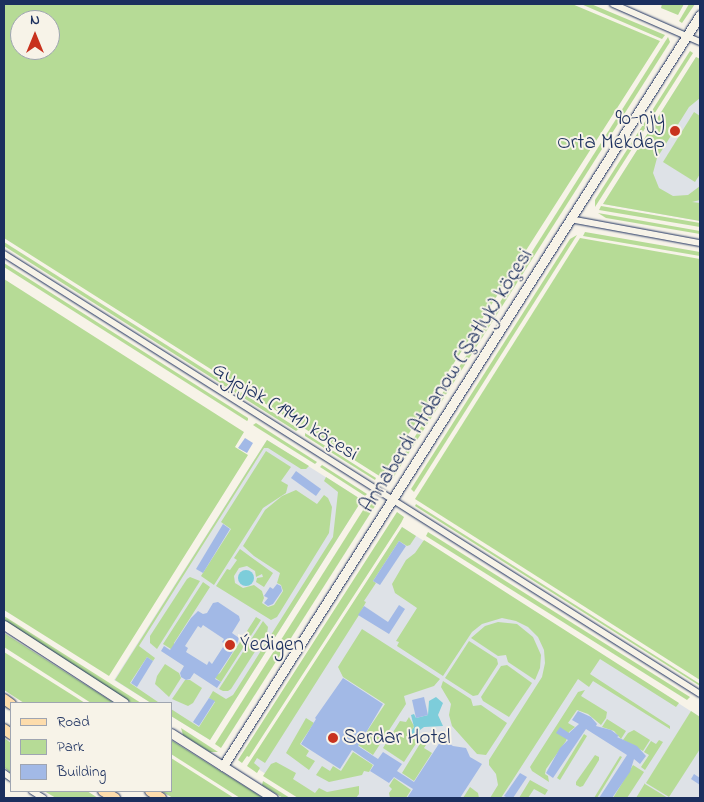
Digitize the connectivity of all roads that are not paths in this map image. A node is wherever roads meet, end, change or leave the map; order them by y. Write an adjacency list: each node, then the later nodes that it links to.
1 (613, 4): 3 (street)
2 (700, 15): 3 (street, Annaberdi Atdanow (Şatlyk) köçesi)
3 (687, 36): 4 (street); 5 (street, Annaberdi Atdanow (Şatlyk) köçesi)
4 (700, 42)
5 (570, 219): 6 (street); 8 (street, Annaberdi Atdanow (Şatlyk) köçesi)
6 (700, 243)
7 (4, 254): 8 (street, Gypjak (1941) köçesi)
8 (392, 499): 10 (street, Gypjak (1941) köçesi); 13 (street, Annaberdi Atdanow (Şatlyk) köçesi)
9 (4, 625): 11 (street)
10 (700, 694)
11 (122, 702)
12 (172, 734): 13 (street)
13 (223, 766): 14 (street)
14 (273, 798)

